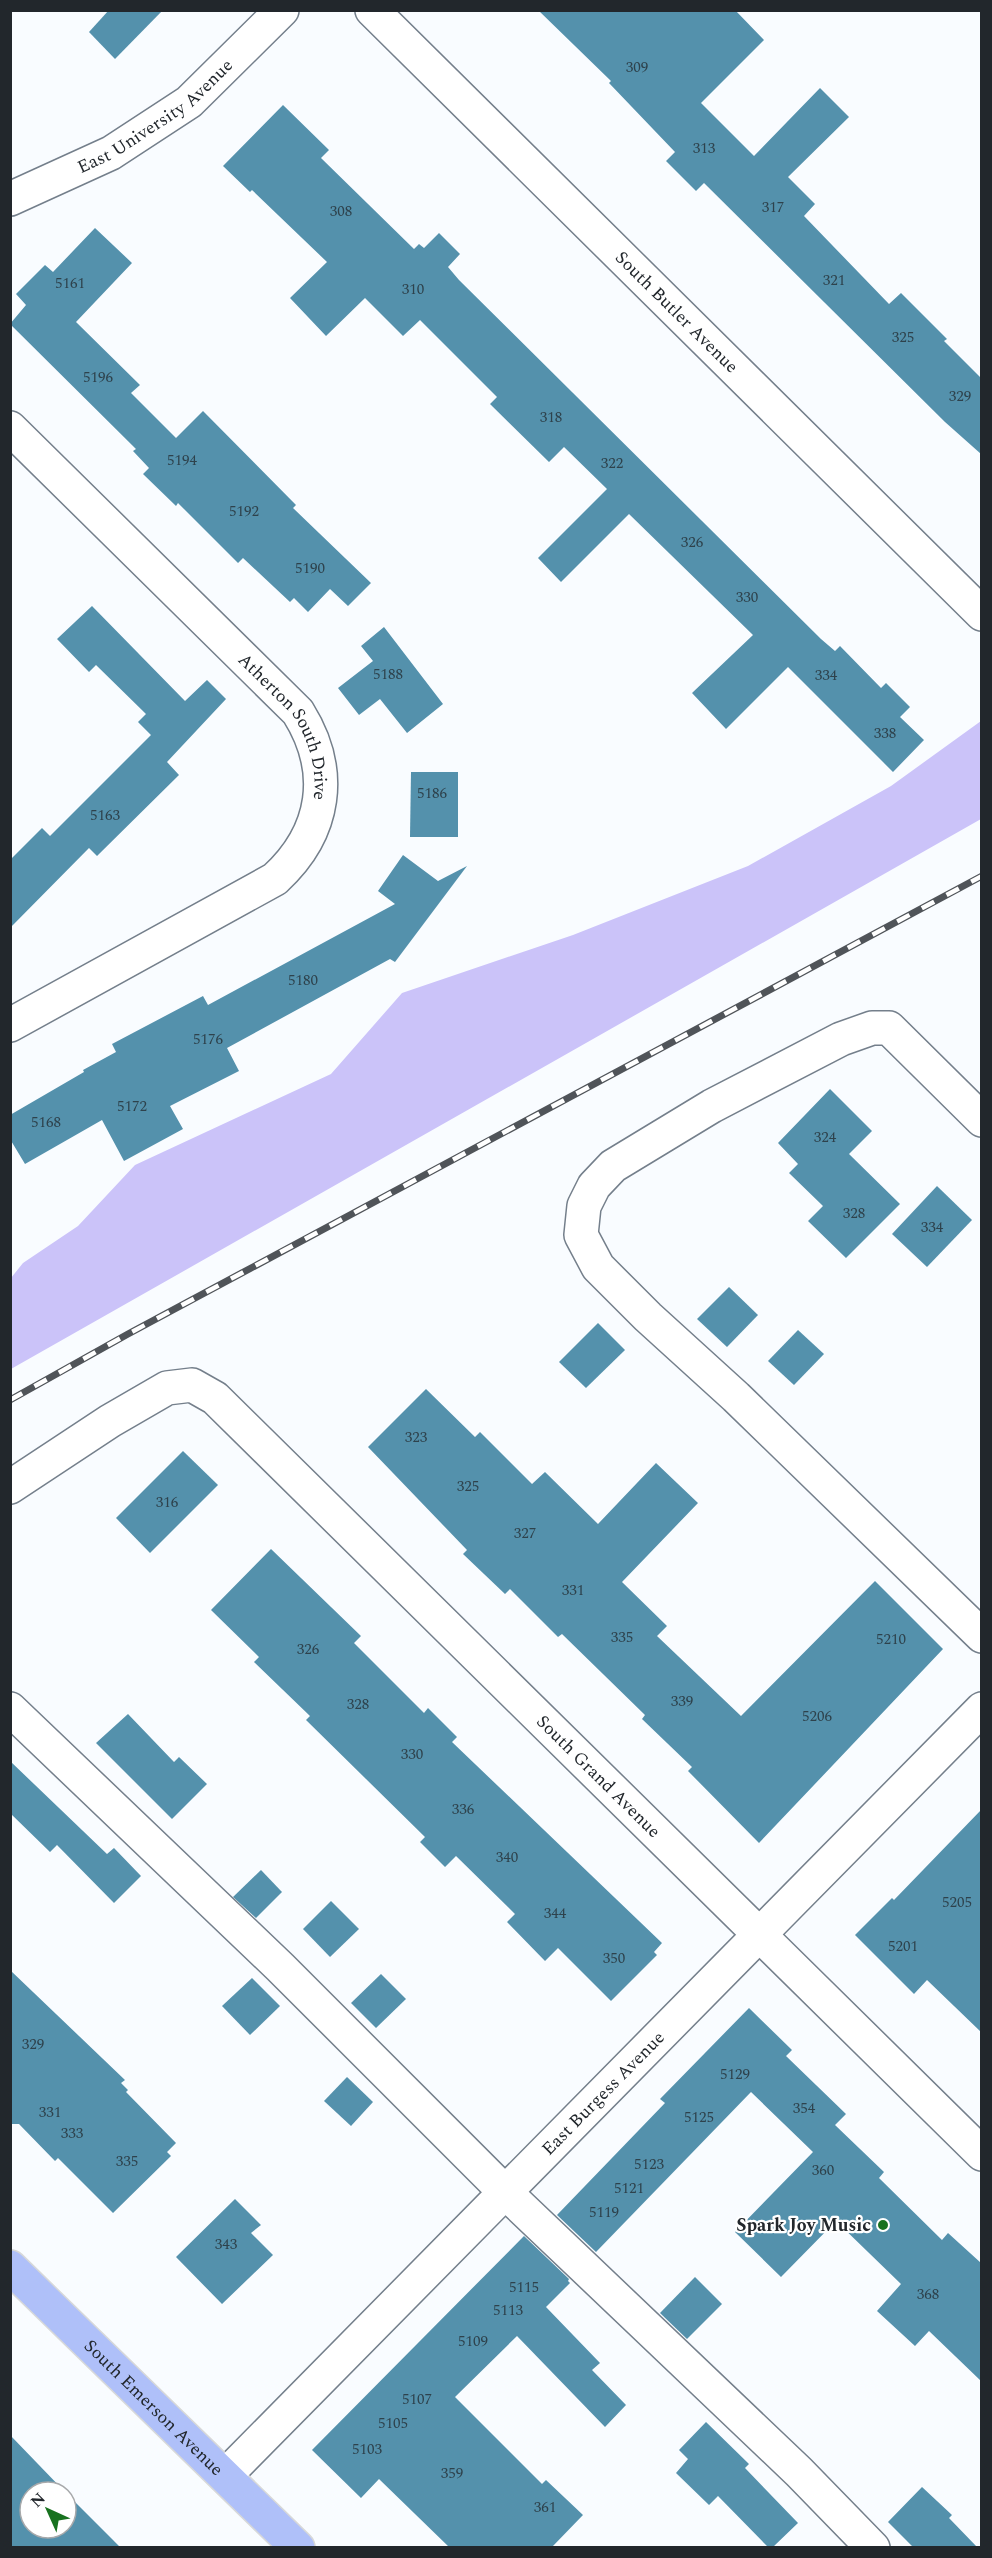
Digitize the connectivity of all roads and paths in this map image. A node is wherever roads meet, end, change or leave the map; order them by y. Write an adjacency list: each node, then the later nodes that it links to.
1 (282, 10): 3 (street, East University Avenue)
2 (372, 10): 5 (street, South Butler Avenue)
3 (10, 199)
4 (10, 428): 6 (street, Atherton South Drive)
5 (981, 614)
6 (10, 1025)
7 (981, 1120): 9 (street)
8 (10, 1487): 12 (street, South Grand Avenue)
9 (981, 1636)
10 (10, 1709): 14 (street)
11 (981, 1709): 12 (street, East Burgess Avenue)
12 (759, 1934): 13 (street, South Grand Avenue); 14 (street, East Burgess Avenue)
13 (981, 2154)
14 (505, 2192): 16 (street, East Burgess Avenue); 18 (street)
15 (10, 2266): 16 (main road, South Emerson Avenue)
16 (225, 2476): 17 (main road, South Emerson Avenue)
17 (298, 2547)
18 (873, 2547)

